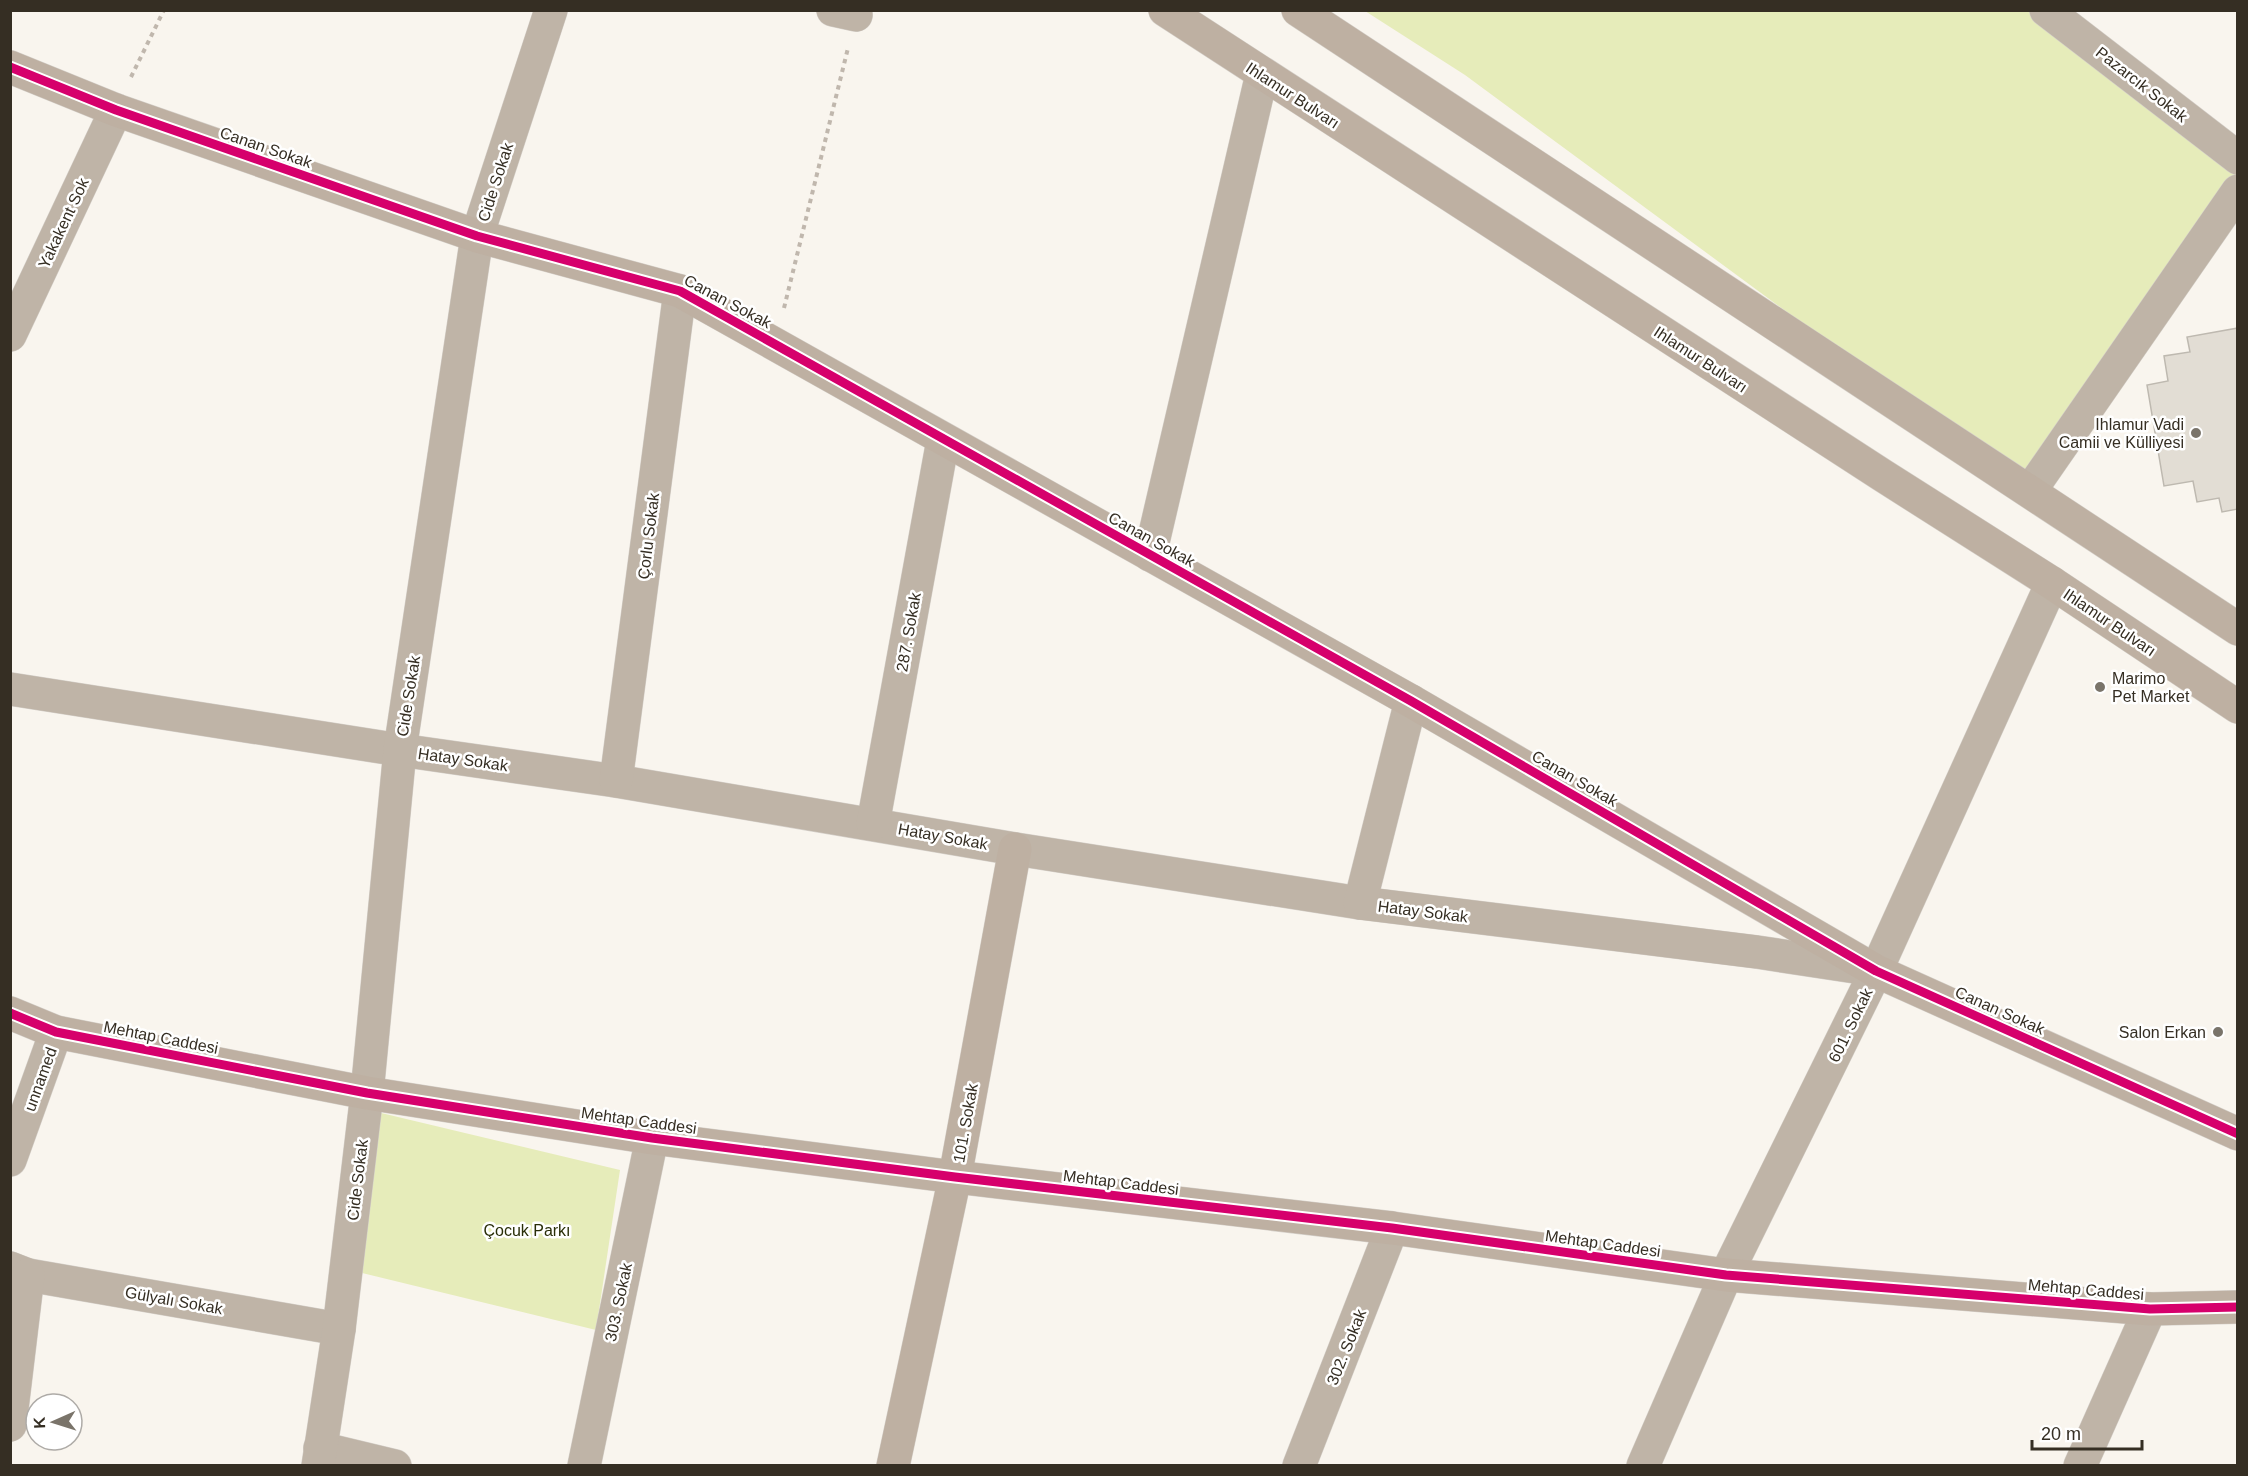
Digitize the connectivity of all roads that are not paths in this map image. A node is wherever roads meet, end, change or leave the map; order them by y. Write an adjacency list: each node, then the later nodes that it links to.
1 (551, 10): 10 (street, Cide Sokak)
2 (1165, 10): 6 (street, Ihlamur Bulvarı)
3 (1298, 10): 14 (street)
4 (2046, 10): 8 (street, Pazarcık Sokak)
5 (10, 67): 7 (street, Canan Sokak)
6 (1262, 74): 15 (street); 16 (street, Ihlamur Bulvarı)
7 (116, 110): 10 (street, Canan Sokak); 12 (street, Yakakent Sok)
8 (2238, 158)
9 (2238, 191): 14 (street)
10 (477, 236): 11 (street, Canan Sokak); 21 (street, Cide Sokak)
11 (680, 291): 13 (street, Canan Sokak); 22 (street, Çorlu Sokak)
12 (10, 335)
13 (943, 440): 15 (street, Canan Sokak); 23 (street, 287. Sokak)
14 (2030, 491): 17 (street)
15 (1150, 555): 19 (street, Canan Sokak)
16 (2052, 583): 20 (street, Ihlamur Bulvarı); 26 (street, 601. Sokak)
17 (2238, 630)
18 (10, 689): 21 (street, Hatay Sokak)
19 (1411, 700): 25 (street); 26 (street, Canan Sokak)
20 (2238, 707)
21 (400, 750): 22 (street, Hatay Sokak); 29 (street, Cide Sokak)
22 (616, 781): 23 (street, Hatay Sokak)
23 (873, 824): 24 (street, Hatay Sokak)
24 (1015, 849): 25 (street, Hatay Sokak); 33 (street, 101. Sokak)
25 (1360, 903): 26 (street, Hatay Sokak)
26 (1876, 971): 30 (street, Canan Sokak); 36 (street, 601. Sokak)
27 (10, 1013): 28 (street, Mehtap Caddesi)
28 (56, 1032): 29 (street, Mehtap Caddesi); 32 (street, unnamed)
29 (367, 1093): 31 (street, Mehtap Caddesi); 39 (street, Cide Sokak)
30 (2238, 1134)
31 (652, 1138): 33 (street, Mehtap Caddesi); 43 (street, 303. Sokak)
32 (10, 1160)
33 (955, 1177): 34 (street, Mehtap Caddesi); 44 (street, 101. Sokak)
34 (1392, 1228): 36 (street, Mehtap Caddesi); 45 (street, 302. Sokak)
35 (19, 1271): 39 (street, Gülyalı Sokak); 40 (street)
36 (1726, 1275): 38 (street, Mehtap Caddesi); 46 (street, 601. Sokak)
37 (2238, 1307): 38 (street, Mehtap Caddesi)
38 (2150, 1309): 47 (street)
39 (339, 1329): 41 (street, Cide Sokak)
40 (10, 1425)
41 (319, 1457): 42 (street)
42 (395, 1466)
43 (584, 1466)
44 (892, 1466)
45 (1299, 1466)
46 (1643, 1466)
47 (2079, 1466)

